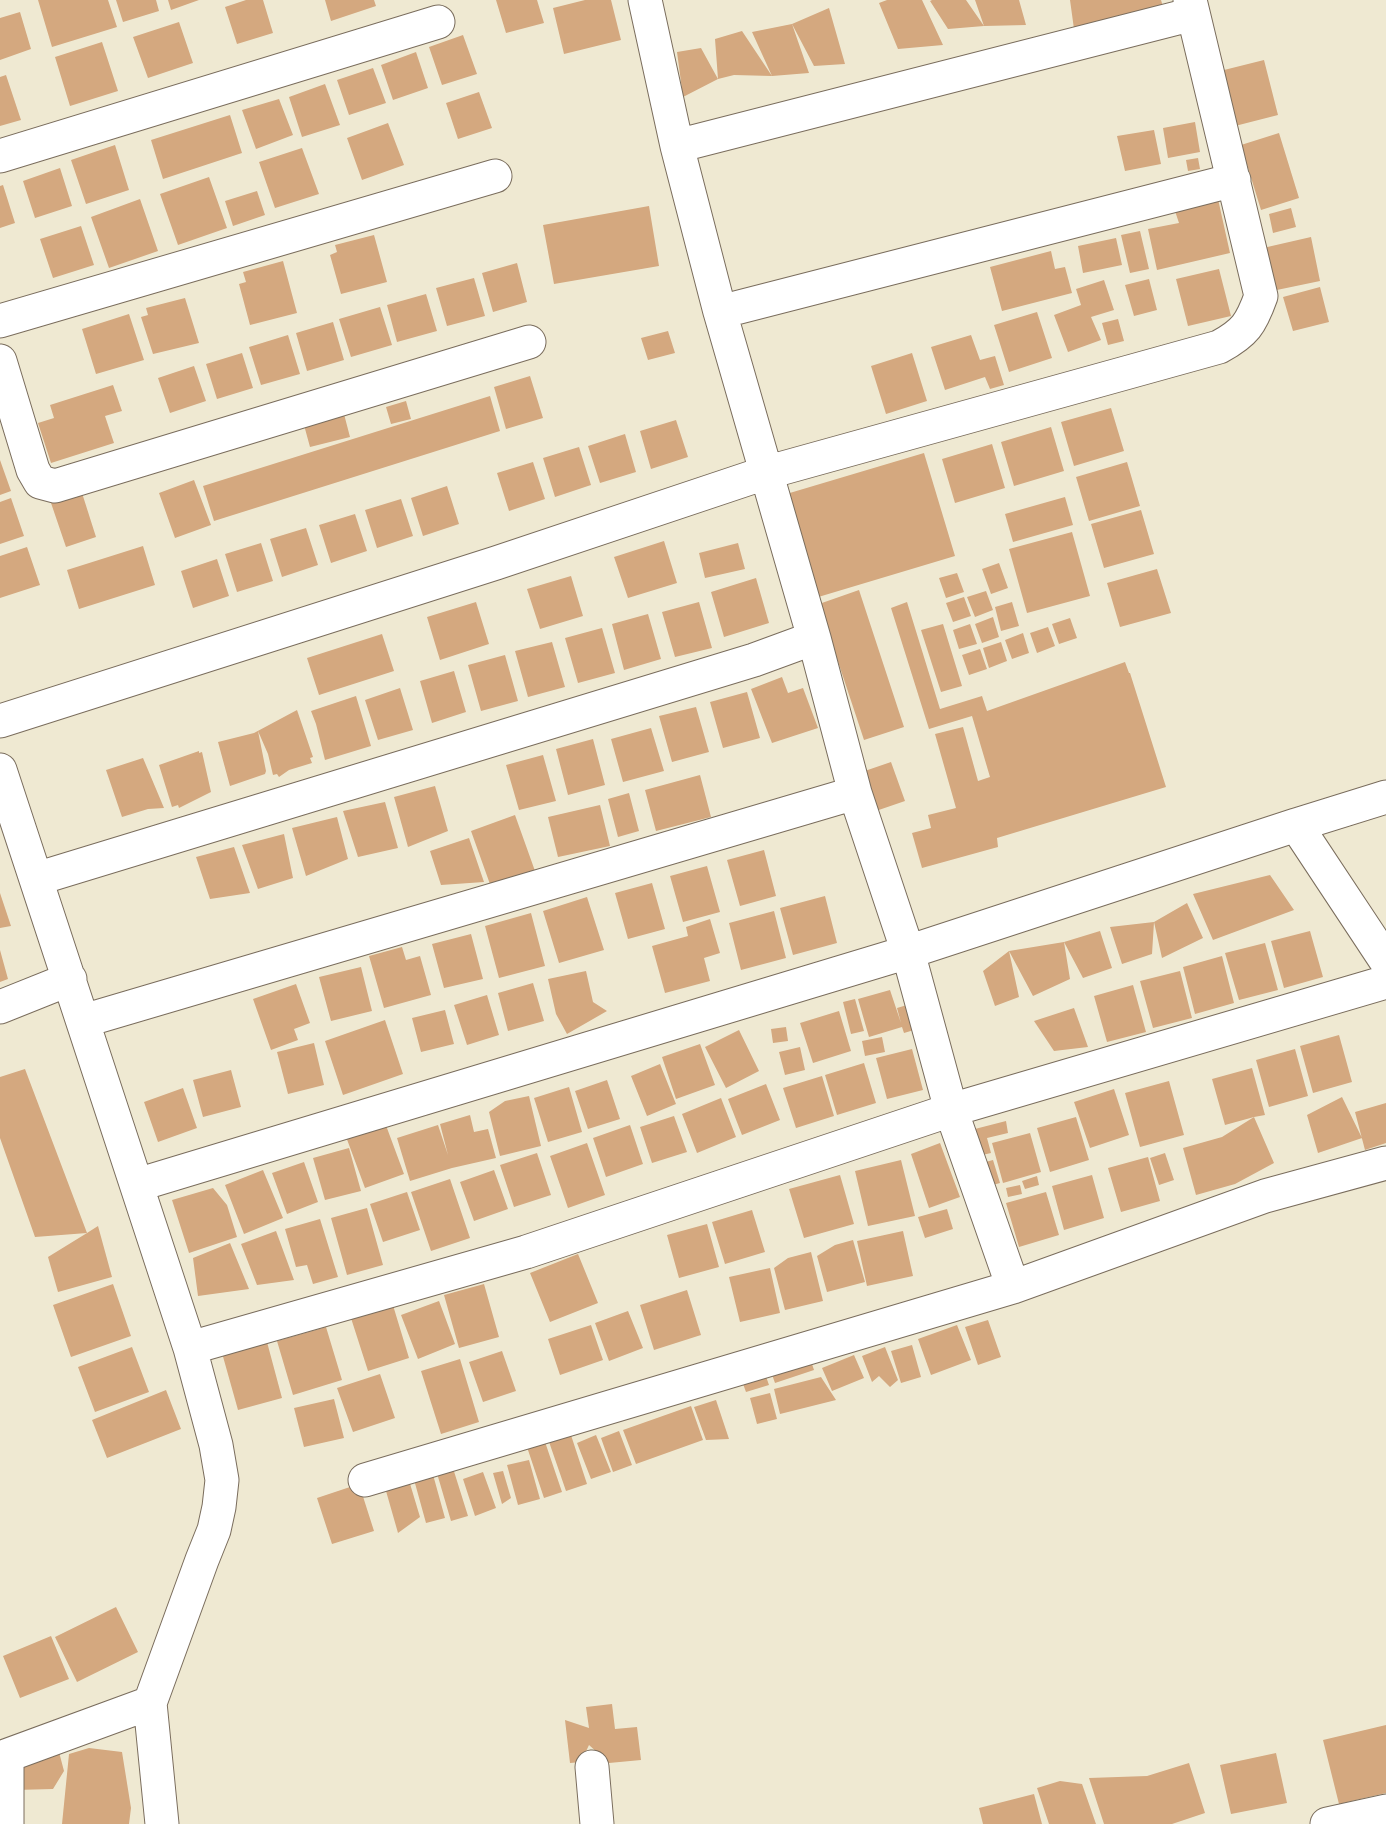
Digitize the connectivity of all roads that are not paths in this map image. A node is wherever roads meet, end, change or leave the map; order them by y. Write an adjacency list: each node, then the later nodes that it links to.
1 (645, 0): 4 (street)
2 (1191, 7): 4 (street); 7 (street)
3 (438, 22): 5 (street)
4 (677, 146): 8 (street)
5 (0, 156)
6 (495, 176): 9 (street)
7 (1234, 180): 8 (street); 12 (street)
8 (720, 312): 12 (street)
9 (0, 321)
10 (529, 342): 11 (street)
11 (0, 361)
12 (765, 473): 13 (street); 14 (street)
13 (814, 638): 16 (street); 19 (street)
14 (0, 721)
15 (0, 773): 19 (street)
16 (855, 793): 20 (street); 25 (street)
17 (1386, 797): 18 (street)
18 (1296, 825): 20 (street); 21 (street)
19 (36, 879): 22 (street)
20 (908, 952): 26 (street); 28 (street)
21 (1386, 961)
22 (70, 979): 24 (street); 25 (street)
23 (1386, 982): 26 (street)
24 (0, 1007)
25 (83, 1021): 28 (street)
26 (951, 1110): 29 (street); 30 (street)
27 (1386, 1163): 29 (street)
28 (137, 1185): 30 (street)
29 (1013, 1287): 31 (street)
30 (190, 1348): 32 (street)
31 (365, 1480)
32 (150, 1703): 33 (street); 37 (street)
33 (4, 1757): 36 (street)
34 (592, 1767): 38 (street)
35 (1386, 1811): 39 (street)
36 (7, 1824)
37 (162, 1824)
38 (597, 1824)
39 (1327, 1824)

